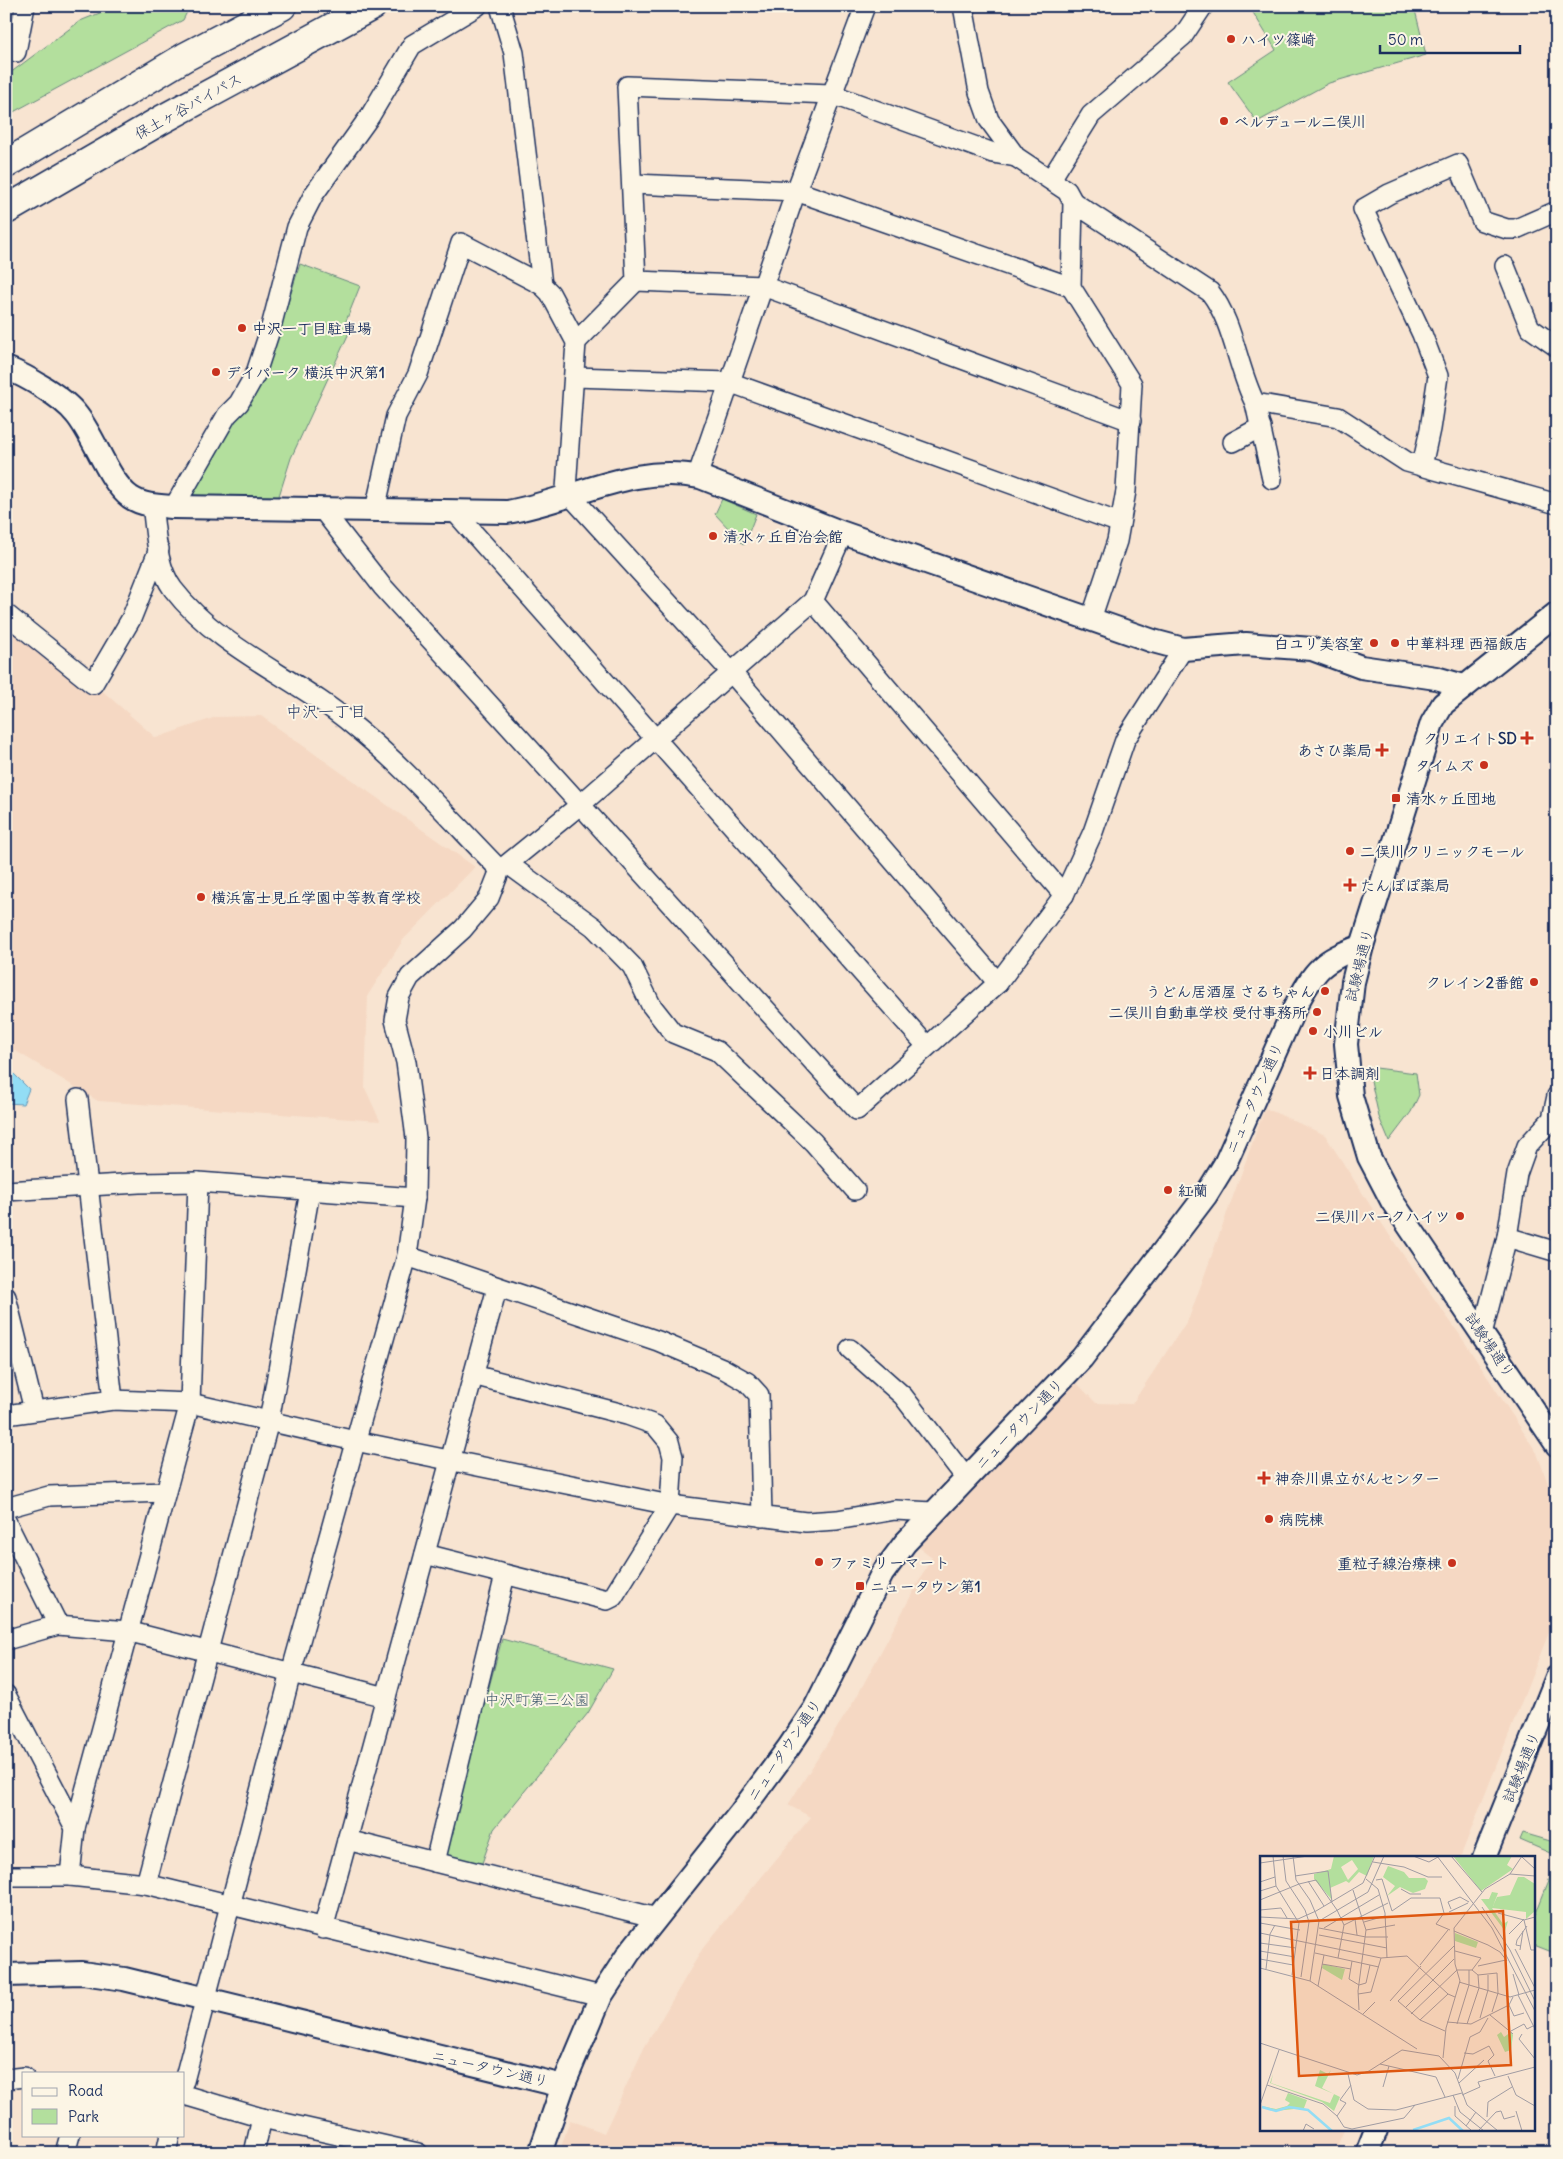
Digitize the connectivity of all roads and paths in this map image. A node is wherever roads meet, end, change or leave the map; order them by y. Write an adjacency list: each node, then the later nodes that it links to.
1 (25, 6): 9 (street)
2 (282, 6): 12 (highway)
3 (372, 6): 17 (highway, 保土ヶ谷バイパス)
4 (477, 6): 38 (street)
5 (500, 6): 21 (street)
6 (865, 6): 10 (street)
7 (963, 6): 11 (street)
8 (1203, 6): 13 (street)
9 (16, 52)
10 (831, 94): 11 (street); 14 (street); 15 (street)
11 (1016, 157): 13 (street)
12 (6, 164)
13 (1051, 179): 16 (street)
14 (633, 184): 15 (street); 20 (street)
15 (796, 191): 22 (street); 23 (street)
16 (1073, 202): 23 (street); 29 (street)
17 (6, 210)
18 (1557, 211): 33 (street)
19 (1505, 266): 25 (street)
20 (636, 281): 22 (street); 24 (street)
21 (542, 285): 24 (street); 40 (street)
22 (764, 286): 28 (street); 30 (street)
23 (1071, 287): 30 (street)
24 (576, 342): 27 (street)
25 (1557, 347)
26 (6, 368): 38 (street)
27 (574, 377): 28 (street); 36 (street)
28 (729, 382): 34 (street); 42 (street)
29 (1255, 403): 31 (street); 33 (street)
30 (1131, 420): 42 (street)
31 (1261, 427): 32 (street); 35 (street)
32 (1233, 442)
33 (1422, 466): 37 (street)
34 (697, 477): 36 (street); 43 (street)
35 (1272, 479)
36 (570, 496): 41 (street); 50 (street)
37 (1557, 504)
38 (163, 506): 39 (street); 44 (street)
39 (322, 509): 40 (street); 53 (street)
40 (375, 510): 41 (street)
41 (455, 512): 52 (street)
42 (1120, 523): 48 (street)
43 (843, 533): 45 (street); 48 (street)
44 (159, 550): 47 (street); 54 (street)
45 (813, 601): 50 (street); 55 (street)
46 (1557, 613): 51 (street, 試験場通り)
47 (6, 614)
48 (1091, 620): 49 (street)
49 (1183, 649): 51 (street); 55 (street)
50 (732, 673): 52 (street); 57 (street)
51 (1464, 686): 56 (street, 試験場通り)
52 (655, 738): 53 (street); 58 (street)
53 (580, 805): 54 (street); 58 (street)
54 (504, 867): 63 (street); 66 (street)
55 (1064, 895): 57 (street)
56 (1362, 946): 72 (street, 試験場通り); 83 (street, ニュータウン通り)
57 (998, 982): 58 (street)
58 (926, 1045)
59 (1557, 1096): 67 (street)
60 (78, 1099): 62 (street)
61 (198, 1182): 62 (street); 65 (street); 76 (street)
62 (88, 1185): 64 (street); 75 (street)
63 (856, 1190)
64 (6, 1191)
65 (310, 1191): 66 (street); 79 (street)
66 (415, 1198): 69 (street)
67 (1507, 1237): 68 (street); 72 (street)
68 (1557, 1252)
69 (408, 1256): 70 (street); 80 (street)
70 (497, 1288): 74 (street); 88 (street)
71 (6, 1297): 77 (street)
72 (1482, 1334): 81 (street, 試験場通り)
73 (850, 1349): 83 (street)
74 (473, 1375): 82 (street); 85 (street)
75 (112, 1400): 76 (street); 77 (street)
76 (190, 1403): 79 (street); 84 (street)
77 (34, 1410): 78 (street)
78 (6, 1415)
79 (269, 1421): 80 (street); 95 (street)
80 (355, 1442): 82 (street); 96 (street)
81 (1557, 1445)
82 (450, 1462): 85 (street); 90 (street)
83 (966, 1478): 87 (street, ニュータウン通り)
84 (165, 1492): 86 (street); 93 (street)
85 (670, 1505): 88 (street); 91 (street)
86 (6, 1508)
87 (933, 1512): 88 (street); 108 (street, ニュータウン通り)
88 (762, 1517)
89 (6, 1521): 92 (street)
90 (425, 1554): 91 (street); 99 (street)
91 (505, 1575): 103 (street)
92 (58, 1626): 93 (street); 94 (street)
93 (128, 1631): 95 (street); 100 (street)
94 (6, 1640)
95 (208, 1652): 96 (street); 106 (street)
96 (291, 1673): 99 (street); 107 (street)
97 (1557, 1677): 102 (street, 試験場通り)
98 (6, 1695): 100 (street)
99 (386, 1697): 101 (street)
100 (74, 1828): 105 (street)
101 (347, 1840): 103 (street); 109 (street)
102 (1485, 1856)
103 (435, 1862): 108 (street)
104 (6, 1876): 105 (street)
105 (70, 1876): 106 (street)
106 (146, 1884): 107 (street)
107 (231, 1905): 109 (street); 112 (street)
108 (657, 1918): 111 (street, ニュータウン通り)
109 (323, 1929): 111 (street)
110 (6, 1975): 112 (street, ニュータウン通り)
111 (601, 1996): 116 (street, ニュータウン通り)
112 (206, 2000): 114 (street); 116 (street, ニュータウン通り)
113 (22, 2077): 115 (street)
114 (185, 2077)
115 (6, 2079)
116 (563, 2086): 127 (street)
117 (185, 2095): 118 (street)
118 (262, 2118): 122 (street); 125 (street)
119 (1375, 2132): 128 (street)
120 (70, 2136): 123 (street)
121 (170, 2136): 124 (street)
122 (347, 2145): 126 (street)
123 (65, 2153)
124 (166, 2153)
125 (254, 2153)
126 (418, 2153)
127 (540, 2153)
128 (1367, 2153)

